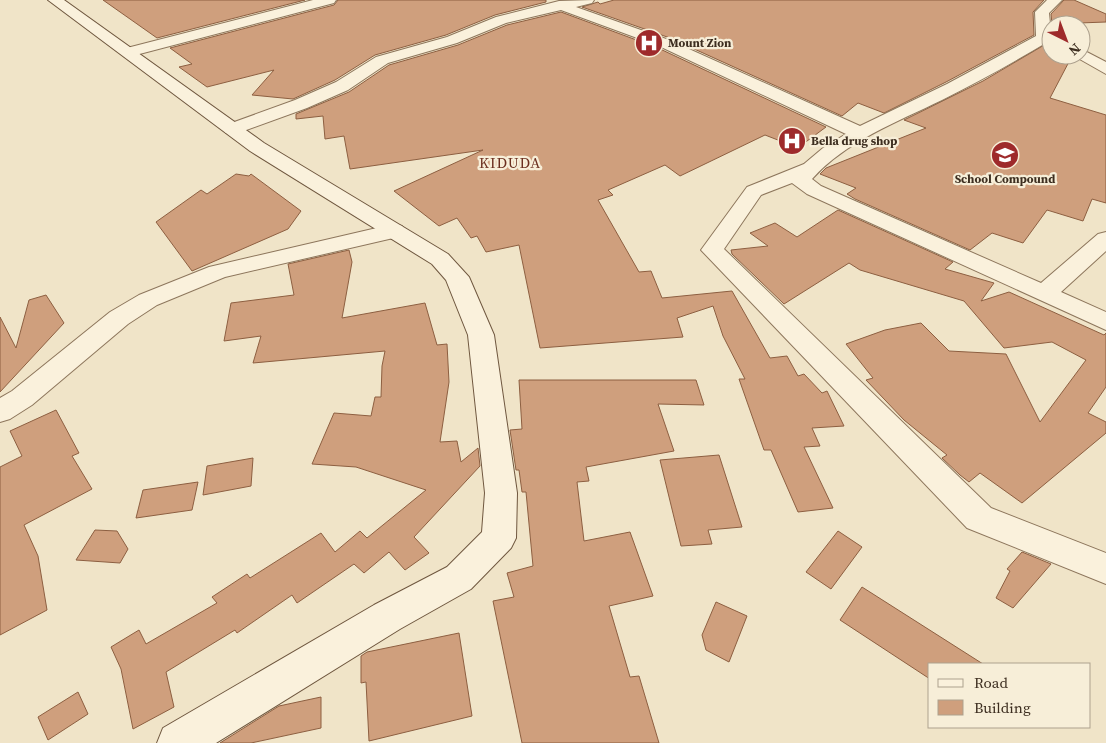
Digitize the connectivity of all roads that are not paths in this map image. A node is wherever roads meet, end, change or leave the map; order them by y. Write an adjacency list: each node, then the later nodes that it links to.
1 (55, 0): 10 (street)
2 (329, 0): 6 (street)
3 (546, 0): 7 (street)
4 (587, 0): 7 (street)
5 (1055, 0): 8 (street)
6 (309, 2): 10 (street)
7 (563, 6): 13 (street); 14 (street)
8 (1043, 15)
9 (1041, 43): 14 (street)
10 (128, 52): 13 (street)
11 (1091, 60): 12 (street)
12 (1106, 69)
13 (232, 129): 16 (street)
14 (860, 133): 15 (street)
15 (808, 169): 18 (street); 21 (street)
16 (394, 231): 20 (street); 22 (street)
17 (1106, 239): 18 (street)
18 (1044, 294): 19 (street)
19 (1106, 322)
20 (0, 411)
21 (1106, 568)
22 (178, 743)

